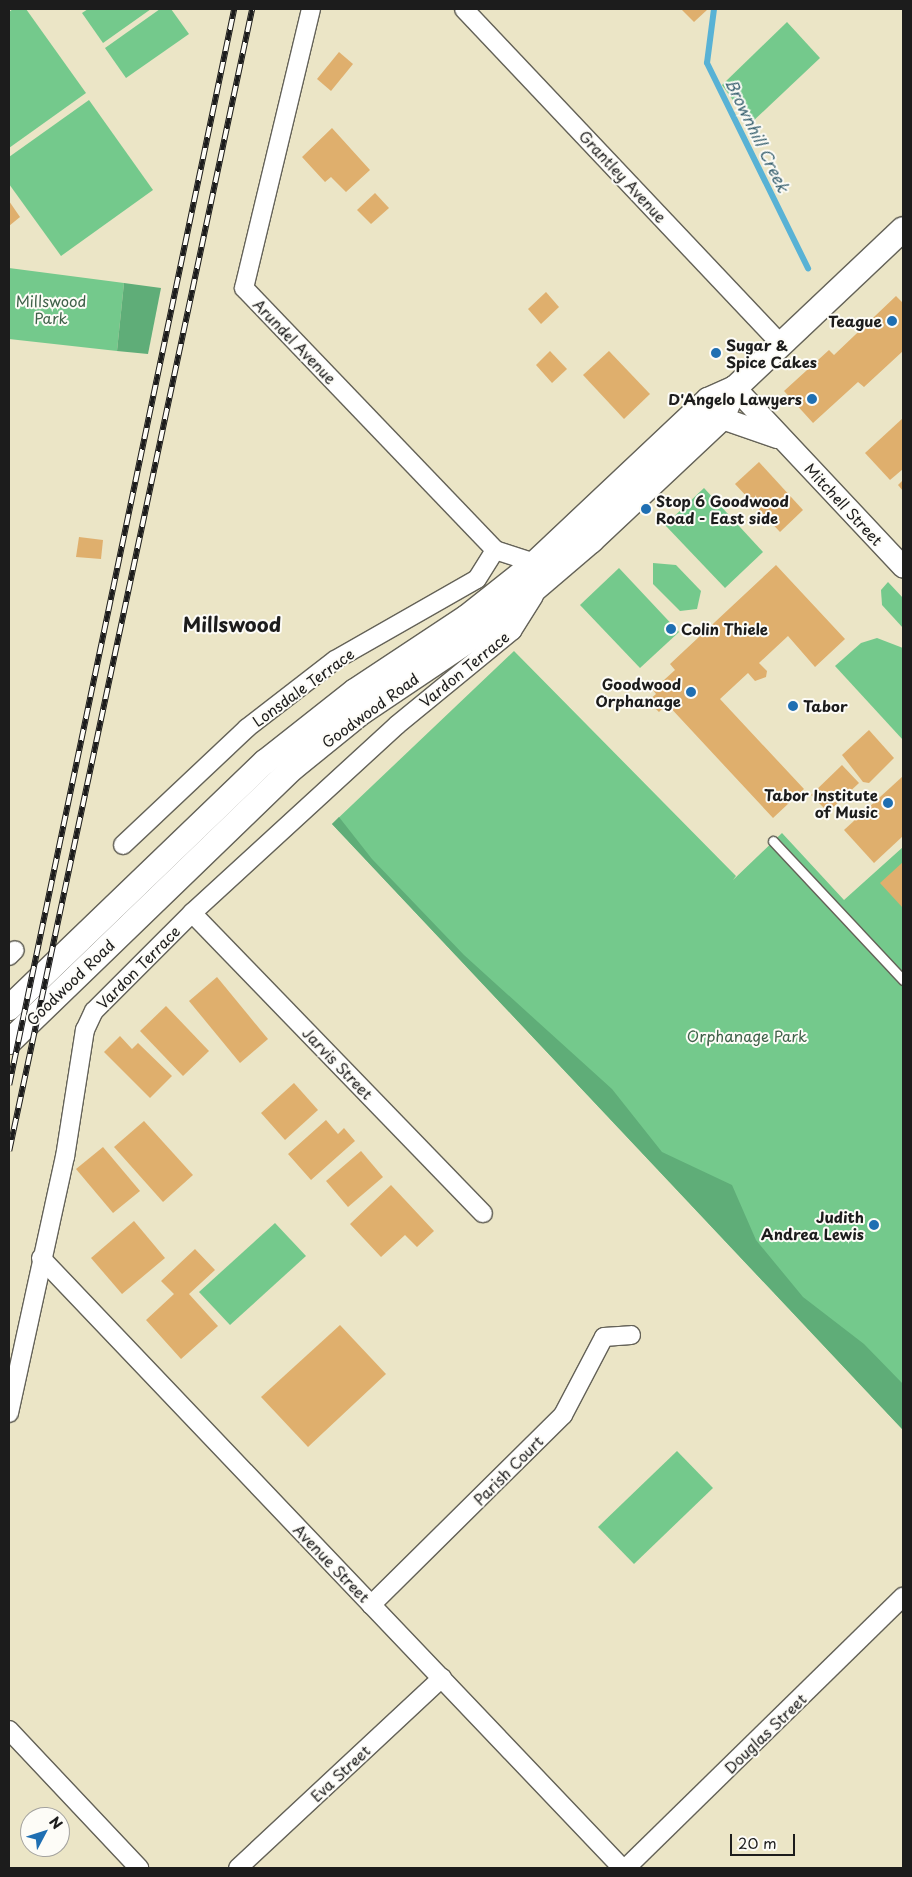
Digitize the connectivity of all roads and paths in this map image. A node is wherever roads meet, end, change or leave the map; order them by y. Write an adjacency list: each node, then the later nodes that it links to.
1 (311, 9): 8 (street, Arundel Avenue)
2 (464, 9): 4 (street, Grantley Avenue)
3 (903, 229): 4 (main road, Goodwood Road)
4 (781, 344): 5 (main road, Goodwood Road)
5 (735, 388): 6 (main road, Goodwood Road); 7 (street, Mitchell Street); 10 (main road, Goodwood Road)
6 (722, 418): 7 (street, Mitchell Street); 10 (main road, Goodwood Road)
7 (784, 440): 9 (street, Mitchell Street)
8 (495, 550): 10 (street, Arundel Avenue); 14 (street, Lonsdale Terrace)
9 (903, 567)
10 (538, 573): 11 (main road, Goodwood Road); 12 (street, Vardon Terrace); 17 (main road, Goodwood Road)
11 (392, 694): 12 (street, Vardon Terrace); 18 (main road, Goodwood Road)
12 (397, 725): 15 (street, Vardon Terrace)
13 (774, 841): 16 (lane)
14 (123, 845)
15 (192, 913): 19 (street, Jarvis Street); 20 (street, Vardon Terrace)
16 (903, 980)
17 (9, 1008)
18 (9, 1042)
19 (483, 1213)
20 (41, 1258): 22 (street, Vardon Terrace); 24 (street, Avenue Street)
21 (631, 1335): 24 (street, Parish Court)
22 (9, 1413)
23 (903, 1597): 29 (street, Douglas Street)
24 (371, 1605): 25 (street, Avenue Street)
25 (442, 1678): 28 (street, Eva Street); 29 (street, Avenue Street)
26 (9, 1730): 27 (street)
27 (139, 1868)
28 (238, 1868)
29 (624, 1868)

